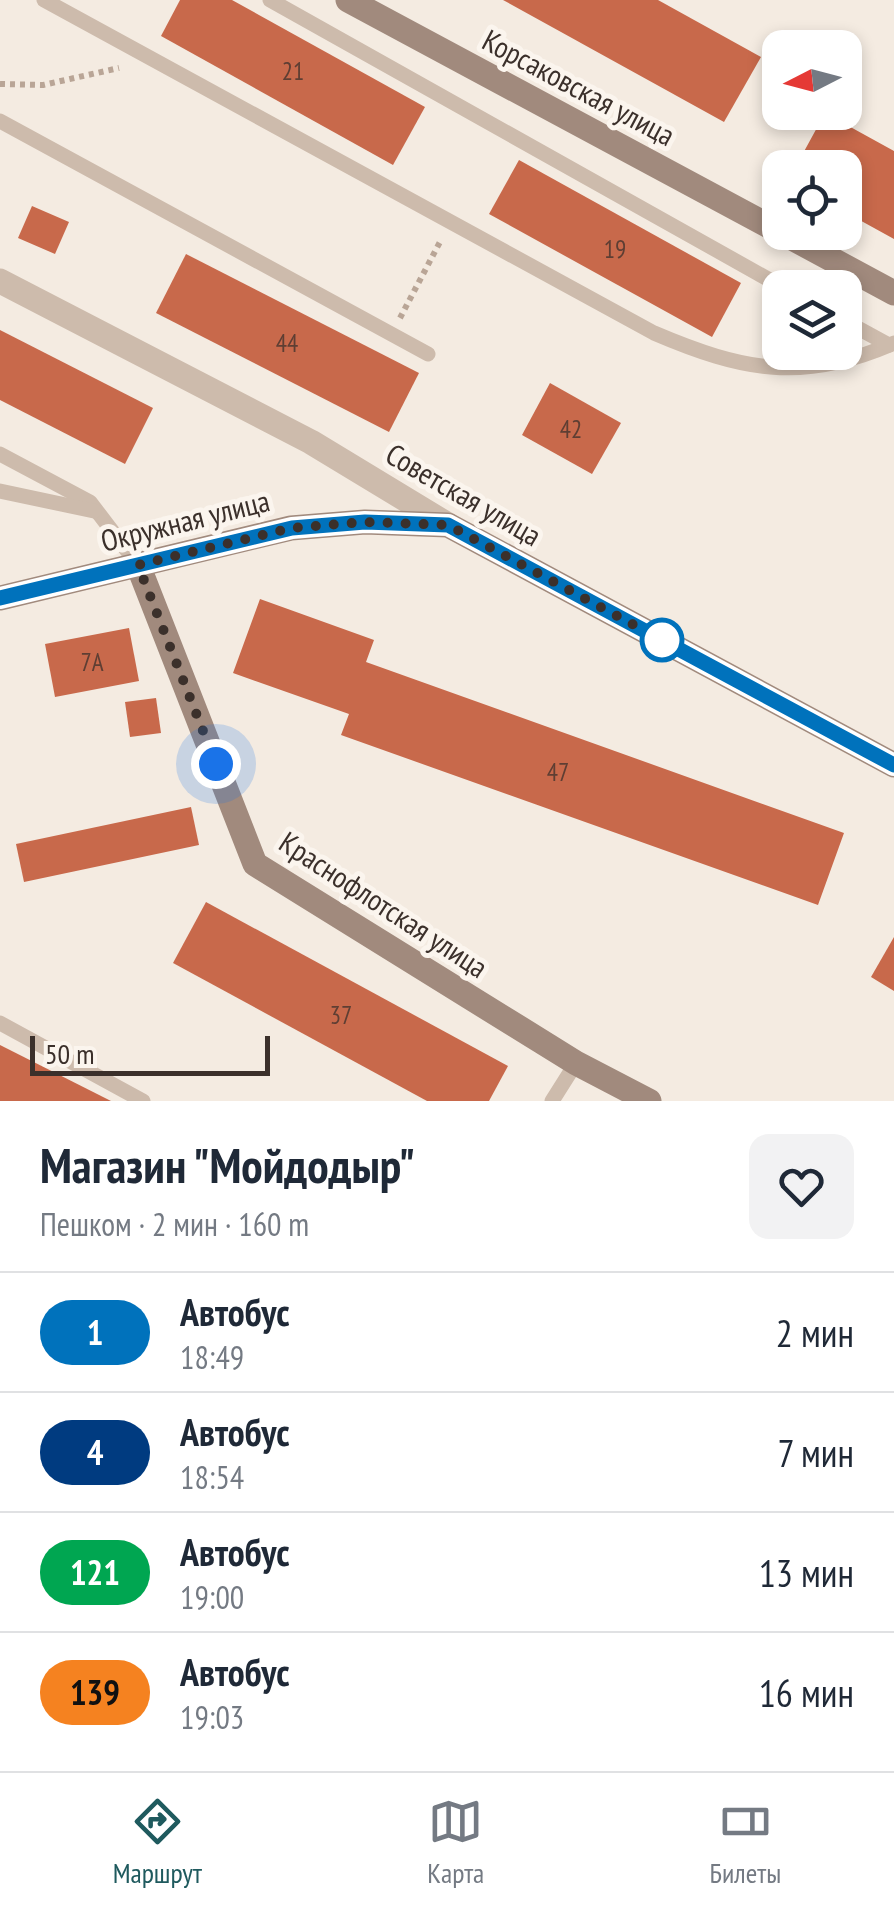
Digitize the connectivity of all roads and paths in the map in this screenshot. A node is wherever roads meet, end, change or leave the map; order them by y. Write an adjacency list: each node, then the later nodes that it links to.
1 (44, 0): 4 (lane)
2 (270, 0): 10 (lane)
3 (348, 0): 8 (street, Корсаковская улица)
4 (140, 53): 5 (path); 7 (lane)
5 (0, 84)
6 (0, 121): 14 (lane)
7 (451, 222): 14 (path); 15 (lane)
8 (762, 222)
9 (814, 250): 12 (street, Корсаковская улица)
10 (762, 276)
11 (0, 281): 20 (street, Советская улица)
12 (894, 293)
13 (862, 330): 15 (lane)
14 (391, 334): 16 (lane)
15 (891, 344)
16 (428, 354)
17 (0, 454): 19 (lane)
18 (0, 492): 19 (lane)
19 (96, 511): 21 (lane)
20 (448, 525): 21 (street, Окружная улица); 23 (street, Советская улица)
21 (138, 565): 22 (street, Окружная улица); 25 (street, Краснофлотская улица)
22 (0, 598)
23 (894, 766)
24 (0, 1023): 26 (lane)
25 (576, 1064): 27 (lane); 28 (street, Краснофлотская улица)
26 (143, 1101)
27 (552, 1101)
28 (648, 1101)

